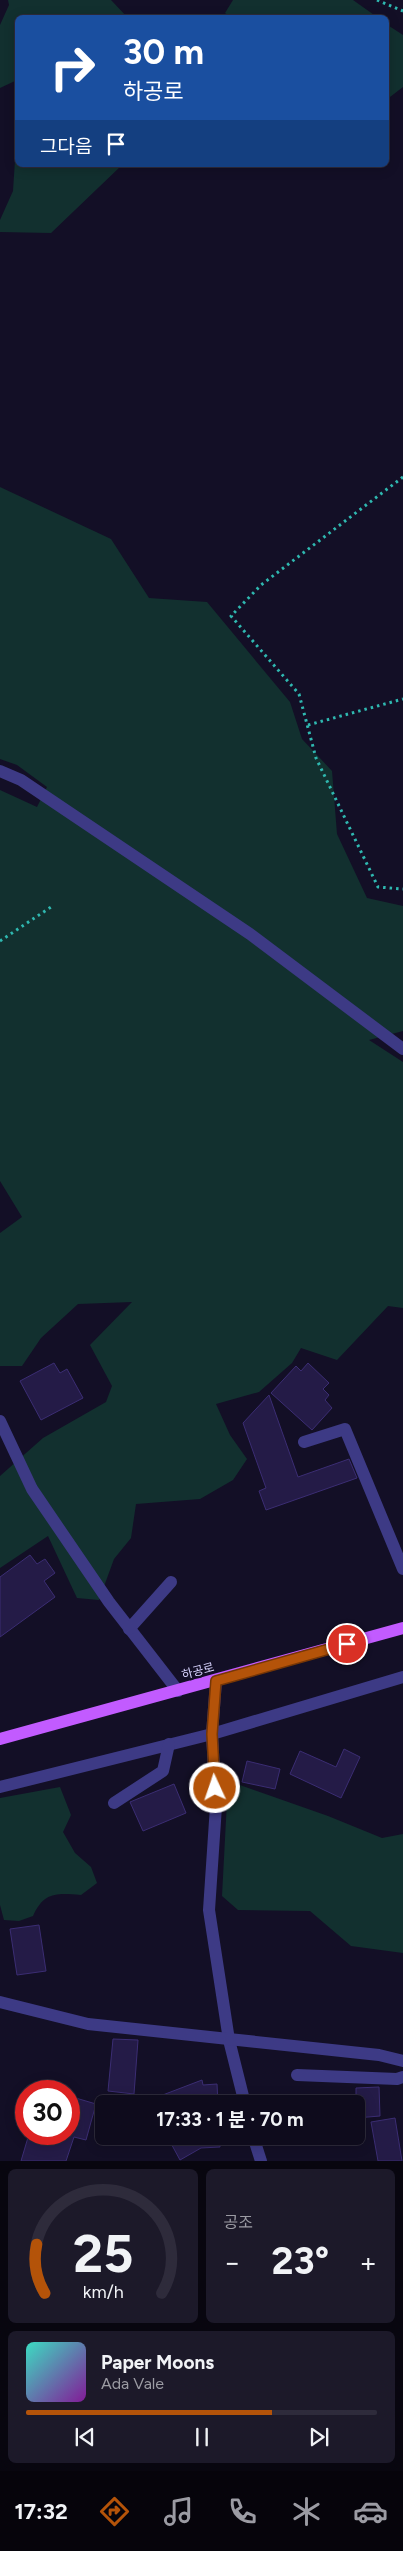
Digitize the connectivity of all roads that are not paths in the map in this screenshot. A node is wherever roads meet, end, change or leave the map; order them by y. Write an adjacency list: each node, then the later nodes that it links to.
1 (0, 771): 2 (street)
2 (403, 1048)
3 (0, 1421): 8 (street)
4 (304, 1442): 5 (street)
5 (403, 1569)
6 (171, 1582): 8 (street)
7 (403, 1628): 10 (main road, 하공로)
8 (129, 1629): 11 (street)
9 (403, 1677): 12 (street)
10 (216, 1681): 11 (main road, 하공로); 12 (street)
11 (178, 1691): 13 (main road, 하공로)
12 (212, 1734): 14 (street); 18 (street)
13 (0, 1739)
14 (169, 1744): 15 (street); 16 (street)
15 (0, 1787)
16 (114, 1803)
17 (0, 2002): 18 (street)
18 (229, 2040): 19 (street); 22 (street)
19 (403, 2061)
20 (297, 2075): 21 (street)
21 (403, 2077)
22 (243, 2095)
23 (256, 2145): 24 (street)
24 (261, 2161)

